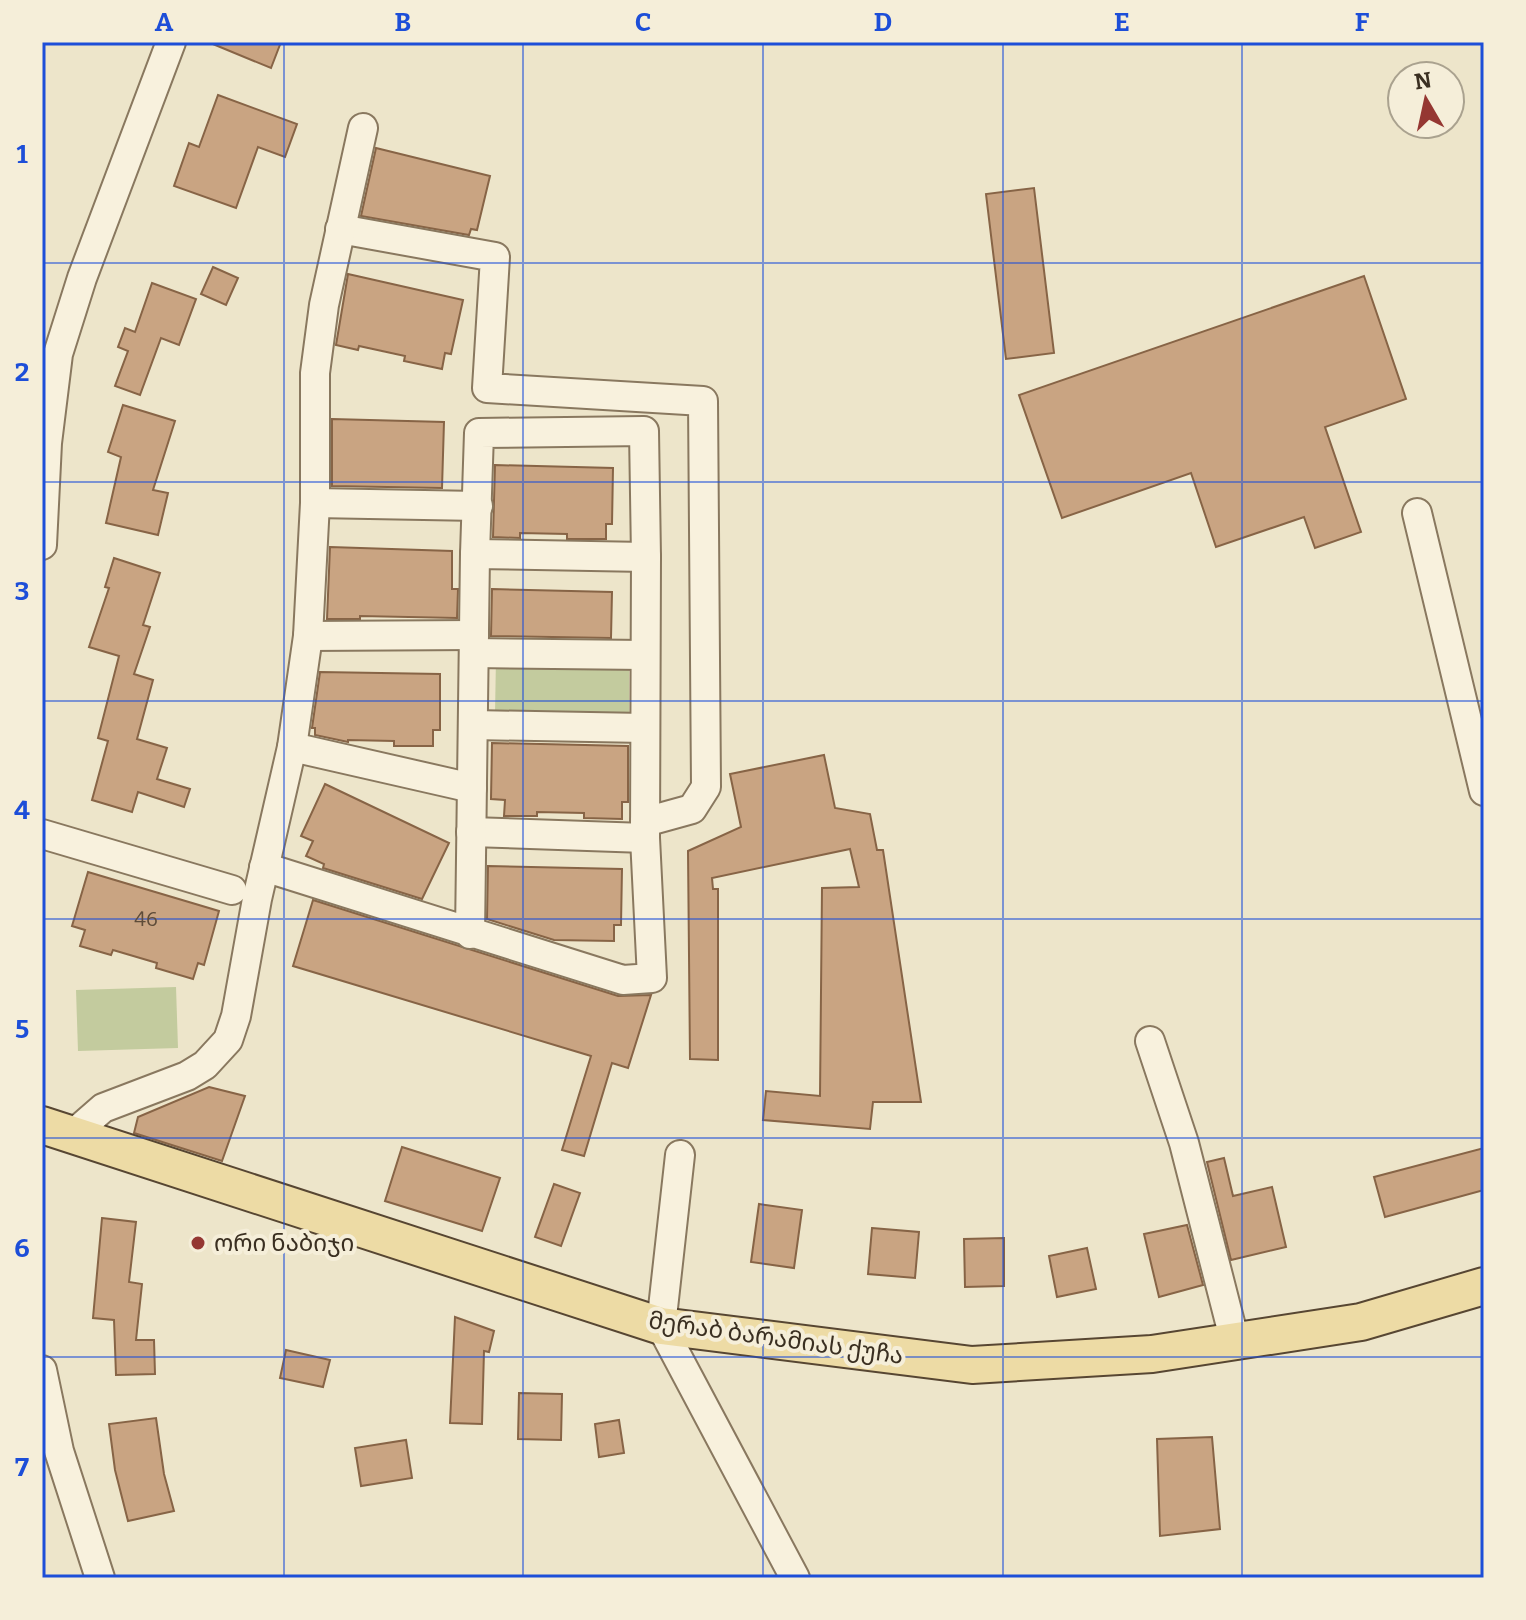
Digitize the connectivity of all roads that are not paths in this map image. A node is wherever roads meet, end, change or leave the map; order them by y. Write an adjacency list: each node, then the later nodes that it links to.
1 (171, 42): 4 (street)
2 (363, 128): 3 (street)
3 (340, 229): 5 (street); 19 (street)
4 (44, 442): 8 (street)
5 (315, 503): 6 (street); 11 (street)
6 (478, 506): 9 (street); 10 (street)
7 (1417, 513): 18 (street)
8 (42, 545)
9 (475, 554): 10 (street); 12 (street)
10 (646, 557): 13 (street)
11 (308, 636): 12 (street); 16 (street)
12 (474, 644): 13 (street); 14 (street)
13 (645, 655): 15 (street)
14 (473, 725): 15 (street); 17 (street)
15 (645, 728): 19 (street)
16 (292, 747): 17 (street); 22 (street)
17 (472, 788): 20 (street)
18 (1484, 791)
19 (645, 830): 20 (street); 24 (street)
20 (471, 832): 24 (street)
21 (42, 834): 23 (street)
22 (264, 867): 24 (street); 26 (street)
23 (232, 890)
24 (470, 934)
25 (1150, 1041): 30 (street)
26 (57, 1130): 29 (main road, მერაბ ბარამიას ქუჩა)
27 (680, 1155): 29 (street)
28 (1484, 1286): 30 (main road, მერაბ ბარამიას ქუჩა)
29 (661, 1326): 30 (main road, მერაბ ბარამიას ქუჩა); 33 (street)
30 (1235, 1342)
31 (42, 1370): 32 (street)
32 (100, 1578)
33 (795, 1578)

